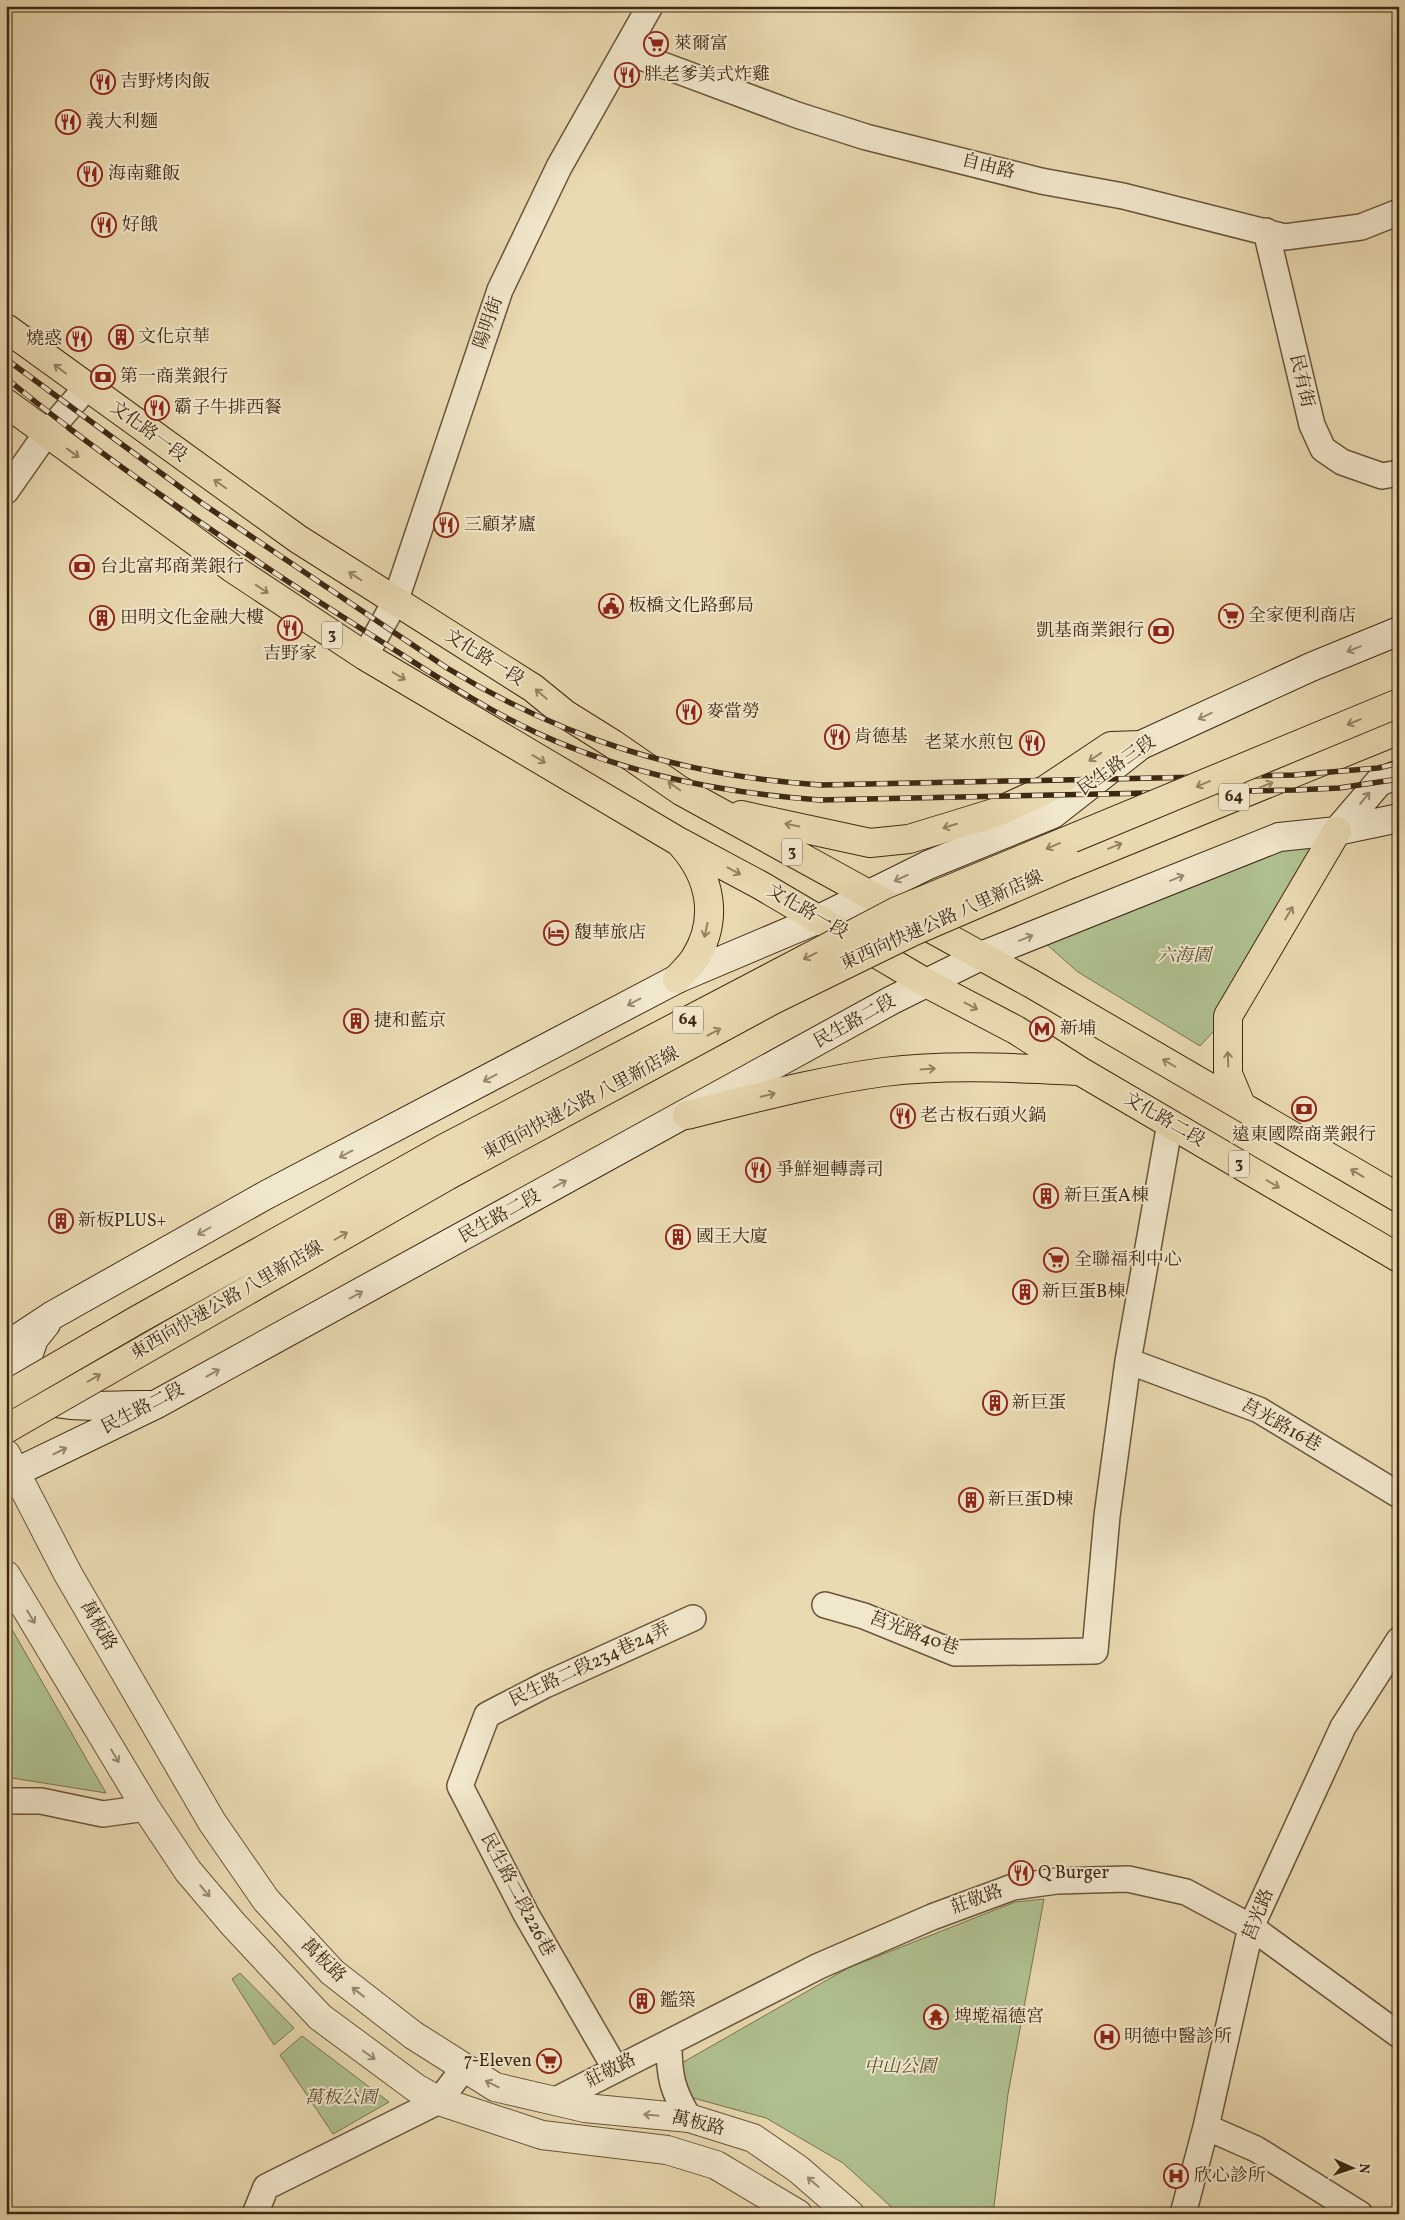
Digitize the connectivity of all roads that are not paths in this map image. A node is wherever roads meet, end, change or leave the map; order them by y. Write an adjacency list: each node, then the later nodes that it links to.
1 (650, 6): 2 (street, 陽明街)
2 (625, 51): 4 (street, 自由路); 11 (street, 陽明街)
3 (1399, 212): 4 (street, 自由路)
4 (1266, 231): 9 (street, 民有街)
5 (6, 328): 6 (main road, 文化路一段 / 3, one-way to 5)
6 (86, 388): 8 (street); 11 (main road, 文化路一段 / 3, one-way to 6)
7 (6, 403): 8 (main road, 文化路一段 / 3)
8 (46, 434): 10 (street); 13 (main road, 文化路一段 / 3, one-way to 13)
9 (1399, 473)
10 (6, 492)
11 (396, 602): 13 (street, 陽明街); 18 (main road, 文化路一段 / 3, one-way to 11)
12 (1399, 631): 16 (main road, 民生路三段, one-way to 16)
13 (365, 656): 21 (main road, 文化路一段 / 3, one-way to 21)
14 (1399, 703): 36 (main road, 東西向快速公路 八里新店線 / 64, one-way to 36, bridge)
15 (1399, 730): 38 (main road, 東西向快速公路 八里新店線 / 64, one-way to 15, bridge)
16 (1141, 746): 18 (main road, one-way to 18); 22 (main road, 民生路三段, one-way to 22)
17 (1399, 774): 20 (main road, one-way to 17)
18 (717, 810): 22 (main road, 文化路一段 / 3)
19 (1399, 818): 20 (main road)
20 (1337, 831): 24 (main road, one-way to 20); 28 (main road, one-way to 20)
21 (676, 840): 23 (main road, 文化路一段 / 3, one-way to 23); 25 (main road, one-way to 25)
22 (866, 894): 23 (main road); 24 (main road, 文化路一段 / 3)
23 (819, 919): 25 (main road); 26 (main road, 文化路一段 / 3)
24 (981, 956): 26 (main road, 民生路二段); 28 (main road, 3, one-way to 24)
25 (677, 979): 33 (main road, one-way to 33)
26 (928, 984): 27 (main road, 文化路二段 / 3, one-way to 27); 29 (main road, 民生路二段)
27 (1080, 1071): 29 (main road, one-way to 27); 30 (main road, 文化路二段 / 3)
28 (1241, 1105): 31 (main road, 3, one-way to 28)
29 (687, 1115): 37 (main road, 民生路二段, one-way to 29)
30 (1170, 1123): 32 (main road, 文化路二段 / 3, one-way to 32); 35 (street)
31 (1399, 1198)
32 (1399, 1258)
33 (54, 1315): 34 (main road); 37 (main road)
34 (6, 1346)
35 (1128, 1361): 40 (street, 莒光路16巷); 42 (street, 莒光路40巷)
36 (6, 1396)
37 (155, 1405): 39 (main road, 民生路二段, one-way to 37)
38 (6, 1429)
39 (9, 1472): 51 (main road, 萬板路, one-way to 39)
40 (1399, 1495)
41 (6, 1575): 47 (main road, 萬板路, one-way to 47)
42 (825, 1604)
43 (693, 1618): 45 (street, 民生路二段234巷24弄)
44 (1399, 1640): 48 (street, 莒光路)
45 (487, 1715): 52 (street, 民生路二段226巷)
46 (6, 1801): 47 (street)
47 (146, 1808): 53 (main road, 萬板路, one-way to 53)
48 (1251, 1927): 49 (street, 莊敬路); 50 (street, 莊敬路); 56 (street, 莒光路)
49 (1399, 2035)
50 (669, 2043): 52 (street, 莊敬路); 55 (street)
51 (464, 2068): 53 (street); 54 (main road, 萬板路, one-way to 51)
52 (615, 2068): 54 (street, 莊敬路)
53 (439, 2100): 57 (street); 58 (main road, 萬板路)
54 (554, 2101): 55 (main road, 萬板路, one-way to 54)
55 (689, 2118): 59 (main road, 萬板路, one-way to 55)
56 (1206, 2127): 60 (street, 莒光路); 61 (street)
57 (255, 2214)
58 (798, 2214)
59 (850, 2214)
60 (1183, 2214)
61 (1360, 2214)

